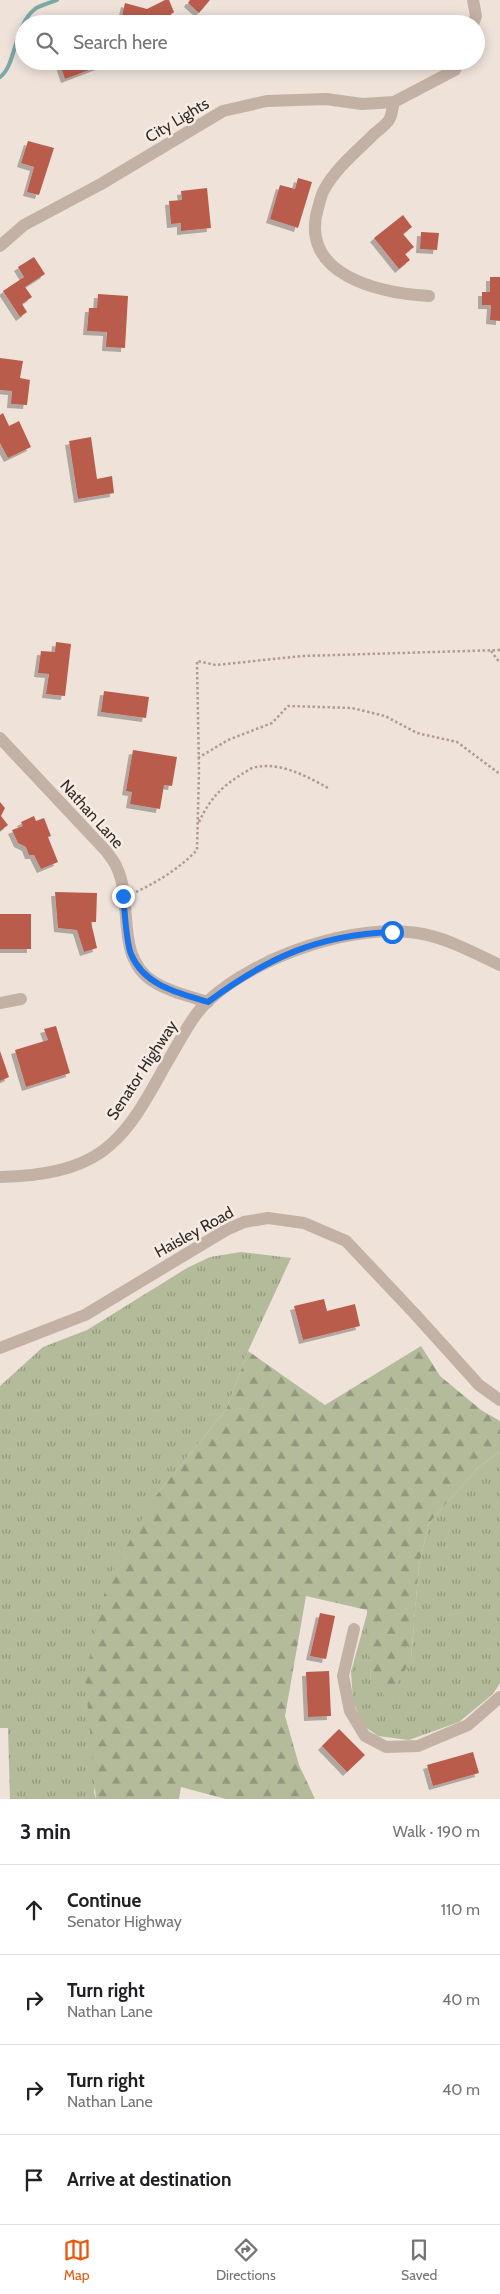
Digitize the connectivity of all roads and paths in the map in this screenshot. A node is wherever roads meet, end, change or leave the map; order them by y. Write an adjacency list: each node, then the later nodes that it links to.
1 (473, 0): 2 (street)
2 (476, 15)
3 (455, 70): 4 (street, City Lights)
4 (394, 102): 5 (street, City Lights); 6 (street)
5 (0, 246)
6 (429, 296)
7 (491, 650): 8 (path); 9 (path); 11 (path)
8 (500, 650)
9 (500, 663)
10 (0, 738): 17 (street, Nathan Lane)
11 (198, 758): 13 (path); 16 (path)
12 (500, 767): 13 (path)
13 (496, 770): 14 (path)
14 (500, 774)
15 (330, 789): 16 (path)
16 (198, 824): 17 (path)
17 (123, 896): 20 (street, Nathan Lane)
18 (500, 965): 20 (street, Senator Highway)
19 (21, 999): 21 (street)
20 (208, 1002): 22 (street, Senator Highway)
21 (0, 1003)
22 (0, 1177)
23 (0, 1348): 24 (street, Haisley Road)
24 (500, 1400)
25 (354, 1629): 26 (street)
26 (500, 1698)

